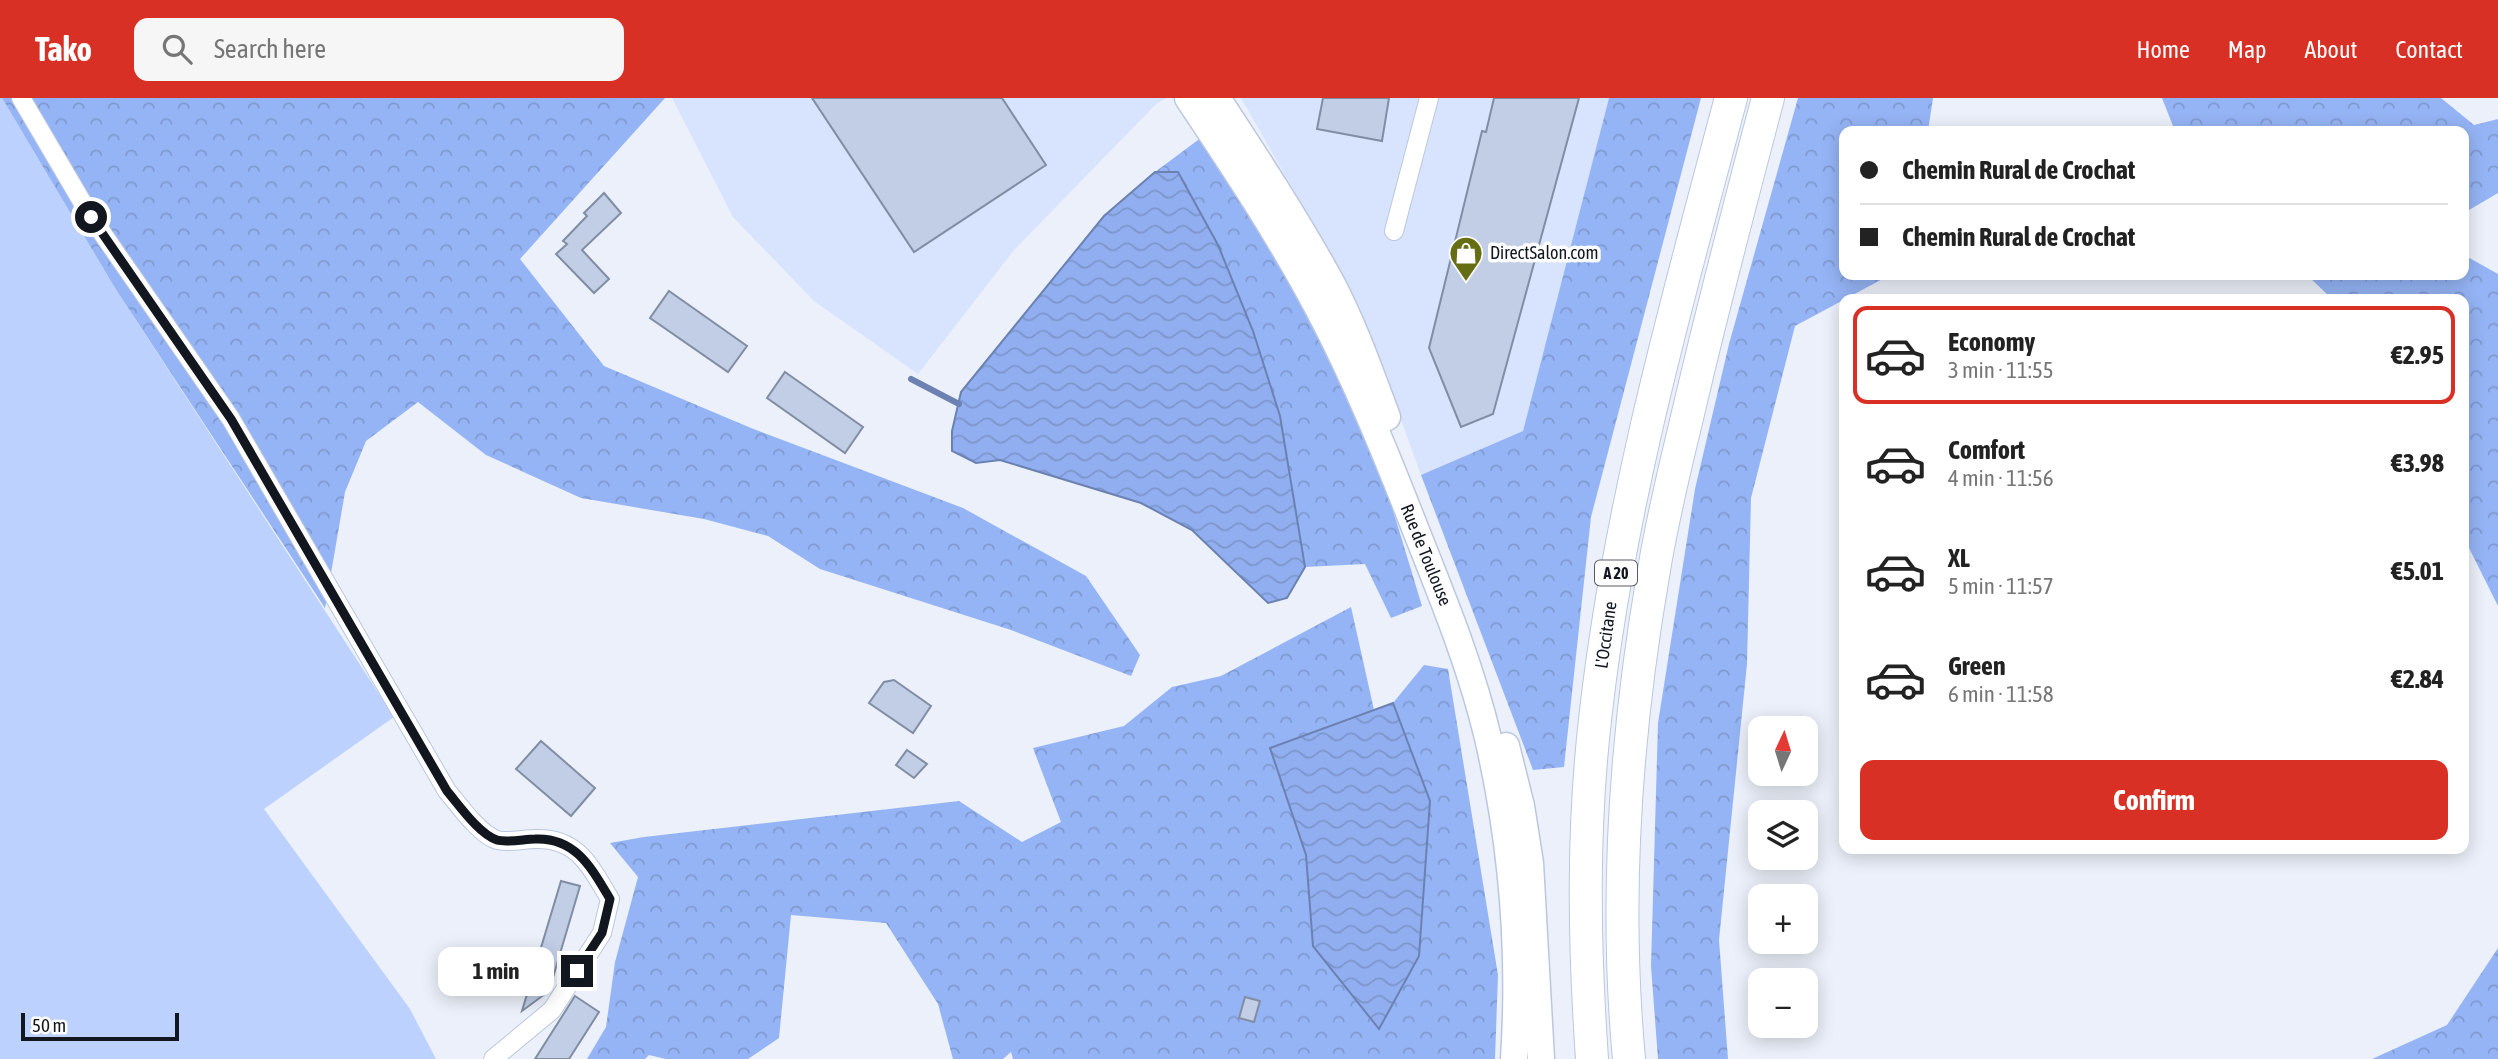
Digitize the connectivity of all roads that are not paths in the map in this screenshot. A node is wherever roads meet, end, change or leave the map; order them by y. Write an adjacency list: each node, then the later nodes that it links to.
1 (21, 98): 9 (street)
2 (1188, 98): 8 (main road, Rue de Toulouse)
3 (1217, 98): 8 (main road, Rue de Toulouse)
4 (1429, 98): 7 (street)
5 (1731, 98): 12 (highway, L'Occitane / A 20)
6 (1768, 98): 13 (highway, L'Occitane / A 20)
7 (1394, 231)
8 (1528, 1025): 10 (main road, Rue de Toulouse); 11 (main road, Rue de Toulouse)
9 (493, 1059)
10 (1514, 1059)
11 (1541, 1059)
12 (1592, 1059)
13 (1629, 1059)

